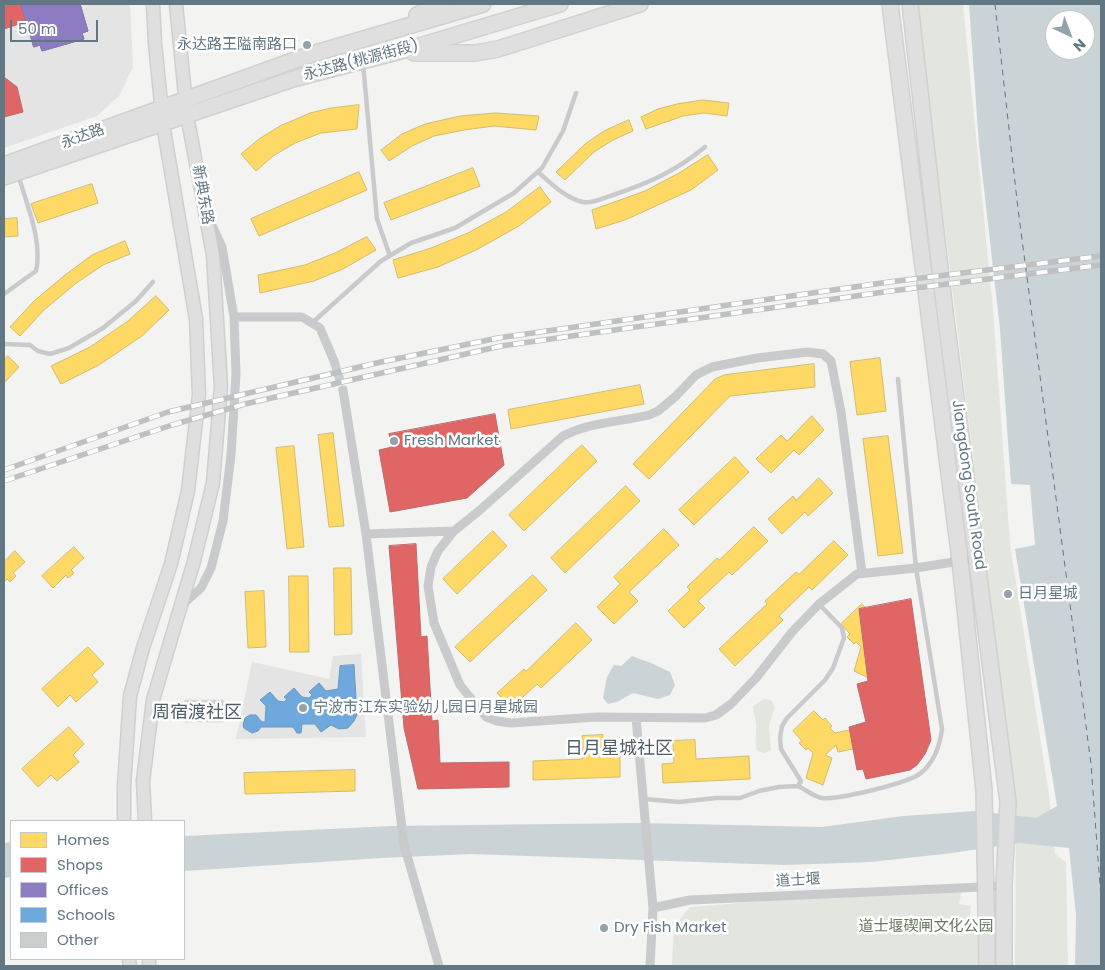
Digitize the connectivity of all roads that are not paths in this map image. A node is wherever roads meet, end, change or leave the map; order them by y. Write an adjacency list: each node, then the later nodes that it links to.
1 (153, 4): 14 (main road)
2 (176, 4): 13 (main road, 新典东路)
3 (443, 4): 9 (main road)
4 (483, 4): 9 (main road, 永达路(桃源街段))
5 (560, 4): 10 (main road, 永达路(桃源街段))
6 (640, 4): 10 (main road)
7 (890, 4): 33 (main road, Jiangdong South Road)
8 (910, 4): 32 (main road, Jiangdong South Road)
9 (345, 45): 13 (main road, 永达路(桃源街段))
10 (392, 53): 11 (main road, 永达路(桃源街段))
11 (363, 61): 13 (main road, 永达路(桃源街段)); 21 (lane)
12 (576, 93): 18 (lane)
13 (186, 107): 14 (main road, 永达路(桃源街段)); 15 (main road, 永达路(桃源街段)); 20 (main road, 新典东路)
14 (162, 108): 15 (main road); 17 (main road, 永达路)
15 (163, 124): 19 (main road, 永达路); 41 (main road)
16 (706, 147): 18 (lane)
17 (4, 165)
18 (538, 172): 21 (lane)
19 (11, 175): 23 (lane)
20 (204, 209): 24 (street); 37 (main road, 新典东路)
21 (390, 256): 25 (lane)
22 (154, 282): 26 (lane)
23 (4, 294)
24 (234, 317): 25 (street); 37 (street)
25 (312, 323): 27 (street)
26 (4, 344)
27 (334, 361)
28 (898, 379): 34 (lane)
29 (342, 390): 31 (street)
30 (454, 531): 31 (street); 35 (street); 38 (street)
31 (366, 534): 46 (street)
32 (978, 558): 33 (street); 43 (main road, Jiangdong South Road)
33 (960, 561): 34 (street); 44 (main road, Jiangdong South Road)
34 (916, 568): 35 (street); 39 (lane)
35 (862, 573): 36 (street)
36 (819, 604): 38 (street); 39 (lane)
37 (180, 606): 42 (main road, 新典东路)
38 (636, 718): 40 (street)
39 (798, 786): 40 (lane)
40 (644, 799): 45 (street)
41 (124, 820)
42 (145, 820)
43 (1004, 886): 44 (street, 道士堰); 49 (main road, Jiangdong South Road)
44 (987, 887): 45 (street, 道士堰); 48 (main road, Jiangdong South Road)
45 (653, 908): 47 (street)
46 (439, 966)
47 (650, 966)
48 (987, 966)
49 (1004, 966)

